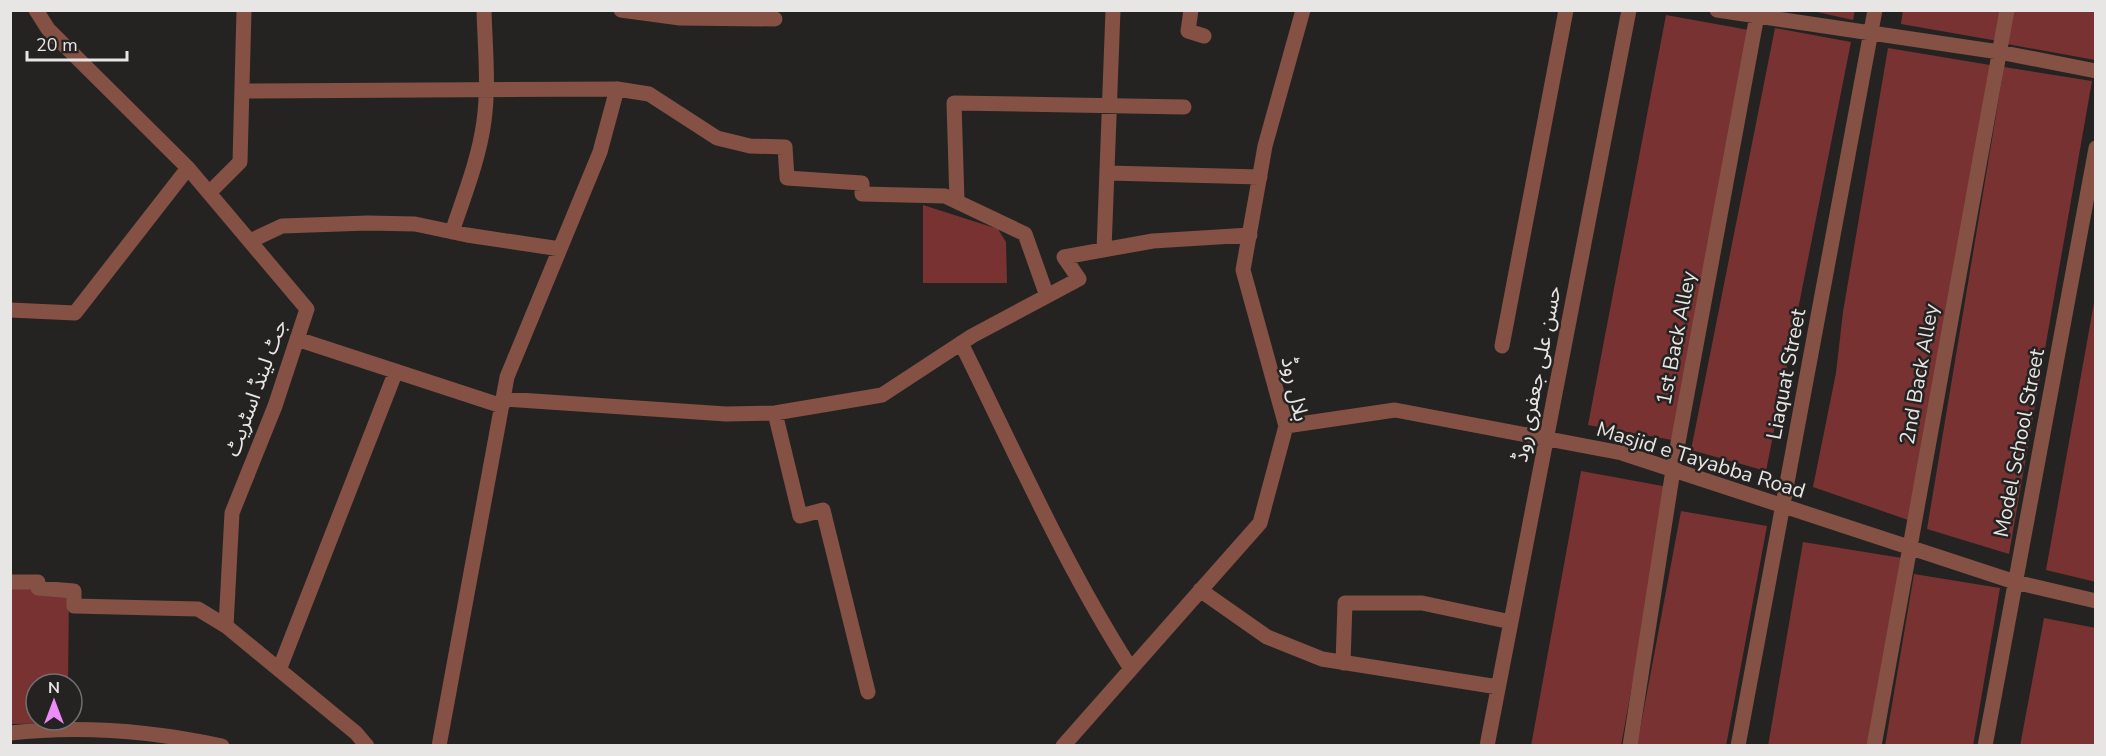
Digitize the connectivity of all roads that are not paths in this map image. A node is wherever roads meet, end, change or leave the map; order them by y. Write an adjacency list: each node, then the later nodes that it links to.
1 (36, 10): 25 (street, جٹ لینڈ اسٹریٹ)
2 (244, 10): 20 (street)
3 (484, 10): 21 (street)
4 (621, 10): 14 (street)
5 (1113, 10): 22 (street)
6 (1191, 10): 16 (street)
7 (1303, 10): 27 (street, بلال روڈ)
8 (1566, 10): 39 (street)
9 (1629, 10): 44 (street, حسن علی جعفری روڈ)
10 (1717, 10): 13 (street)
11 (1875, 10): 15 (street, Liaquat Street)
12 (2007, 10): 17 (street, 2nd Back Alley)
13 (1757, 14): 15 (street); 45 (street, 1st Back Alley)
14 (775, 19)
15 (1870, 35): 17 (street); 46 (street, Liaquat Street)
16 (1204, 36)
17 (1999, 52): 18 (street); 47 (street, 2nd Back Alley)
18 (2096, 71)
19 (617, 89): 21 (street); 29 (street); 33 (street)
20 (242, 90): 21 (street); 28 (street)
21 (487, 90): 30 (street)
22 (1111, 105): 23 (street); 26 (street); 29 (street)
23 (1184, 106)
24 (2096, 148): 49 (street, Model School Street)
25 (188, 168): 28 (street, جٹ لینڈ اسٹریٹ); 36 (street)
26 (1108, 173): 27 (street); 34 (street)
27 (1260, 177): 31 (street, بلال روڈ)
28 (209, 193): 32 (street, جٹ لینڈ اسٹریٹ)
29 (957, 201): 35 (street)
30 (452, 232): 32 (street); 33 (street)
31 (1250, 235): 34 (street); 43 (street, بلال روڈ)
32 (250, 241): 37 (street, جٹ لینڈ اسٹریٹ)
33 (560, 249): 41 (street)
34 (1104, 250): 35 (street)
35 (1047, 296): 38 (street)
36 (10, 310)
37 (297, 339): 40 (street); 53 (street, جٹ لینڈ اسٹریٹ)
38 (961, 343): 42 (street); 55 (street)
39 (1502, 346)
40 (396, 371): 41 (street); 56 (street)
41 (503, 402): 42 (street); 63 (street)
42 (775, 413): 58 (street)
43 (1286, 426): 44 (street, Masjid e Tayabba Road); 50 (street, بلال روڈ)
44 (1546, 438): 45 (street, Masjid e Tayabba Road); 52 (street, حسن علی جعفری روڈ)
45 (1673, 470): 46 (street, Masjid e Tayabba Road); 66 (street, 1st Back Alley)
46 (1782, 507): 47 (street, Masjid e Tayabba Road); 67 (street, Liaquat Street)
47 (1909, 548): 49 (street, Masjid e Tayabba Road); 68 (street, 2nd Back Alley)
48 (10, 582): 53 (street)
49 (2015, 582): 51 (street, Masjid e Tayabba Road); 69 (street, Model School Street)
50 (1200, 590): 54 (street); 55 (street, بلال روڈ)
51 (2096, 601)
52 (1511, 622): 54 (street); 57 (street, حسن علی جعفری روڈ)
53 (226, 626): 56 (street)
54 (1343, 663): 57 (street)
55 (1131, 669): 64 (street, بلال روڈ)
56 (279, 670): 62 (street)
57 (1498, 687): 65 (street, حسن علی جعفری روڈ)
58 (868, 692)
59 (10, 733): 60 (street)
60 (108, 738): 61 (street)
61 (222, 746)
62 (367, 746)
63 (439, 746)
64 (1063, 746)
65 (1487, 746)
66 (1630, 746)
67 (1738, 746)
68 (1874, 746)
69 (1984, 746)

